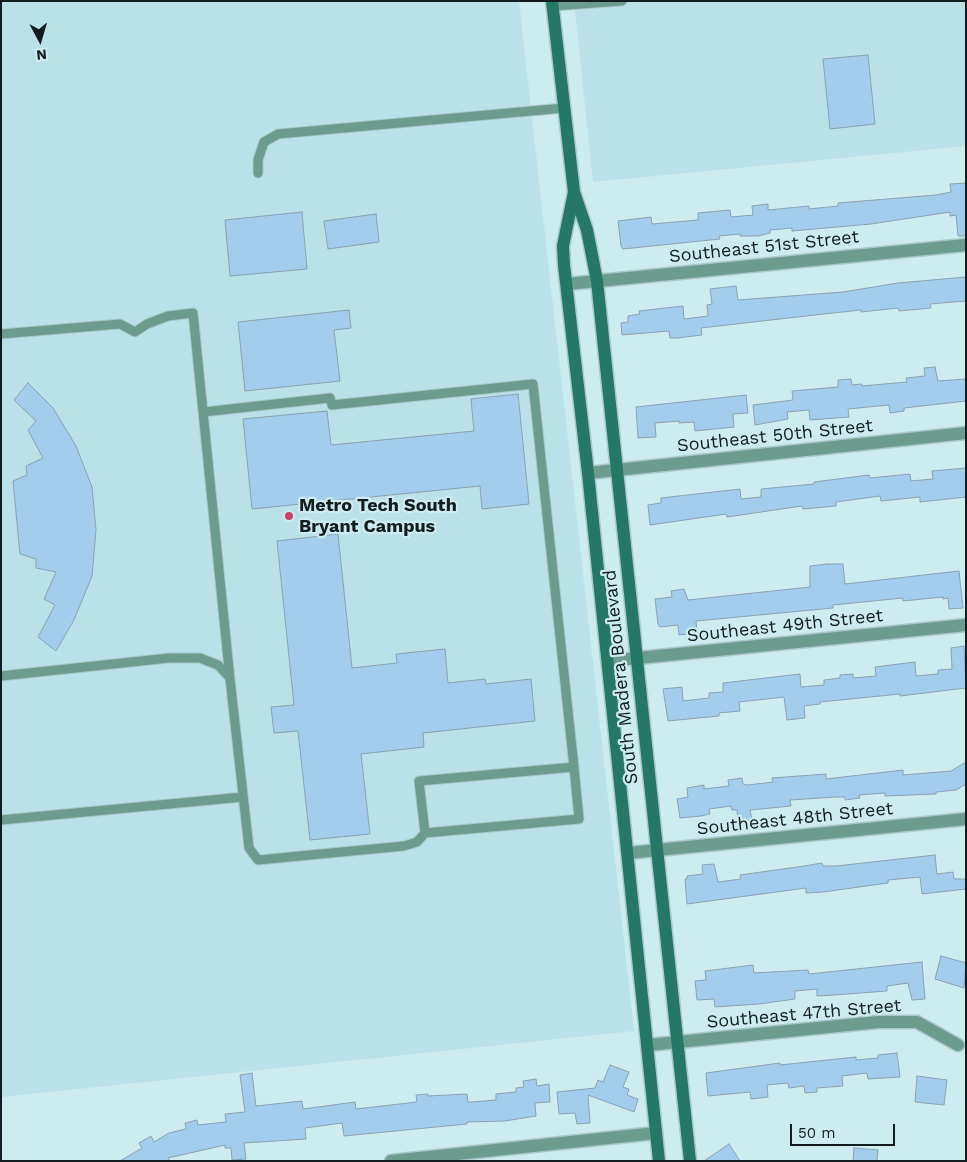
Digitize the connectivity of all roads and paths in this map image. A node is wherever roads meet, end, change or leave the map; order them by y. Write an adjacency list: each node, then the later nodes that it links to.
1 (622, 1): 2 (lane)
2 (552, 4): 3 (street, South Madera Boulevard)
3 (564, 108): 4 (lane); 5 (street, South Madera Boulevard)
4 (258, 173)
5 (574, 192): 7 (street, South Madera Boulevard); 8 (street, South Madera Boulevard)
6 (966, 245): 7 (street, Southeast 51st Street)
7 (597, 282): 8 (street, Southeast 51st Street); 12 (street, South Madera Boulevard)
8 (567, 284): 13 (street, South Madera Boulevard)
9 (1, 334): 10 (lane)
10 (203, 412): 18 (lane); 19 (lane)
11 (966, 434): 12 (street, Southeast 50th Street)
12 (617, 470): 13 (street, Southeast 50th Street); 15 (street, South Madera Boulevard)
13 (588, 473): 16 (street, South Madera Boulevard)
14 (966, 625): 15 (street, Southeast 49th Street)
15 (637, 658): 16 (street, Southeast 49th Street); 24 (street, South Madera Boulevard)
16 (608, 661): 25 (street, South Madera Boulevard)
17 (1, 676): 18 (lane)
18 (230, 679): 20 (lane)
19 (574, 766): 23 (lane); 23 (lane)
20 (243, 797): 21 (lane); 23 (lane)
21 (1, 820)
22 (966, 820): 24 (street, Southeast 48th Street)
23 (426, 833)
24 (658, 850): 25 (street, Southeast 48th Street); 26 (street, South Madera Boulevard)
25 (628, 853): 27 (street, South Madera Boulevard)
26 (678, 1042): 27 (street, Southeast 47th Street); 28 (street, Southeast 47th Street); 32 (street, South Madera Boulevard)
27 (648, 1045): 29 (street, South Madera Boulevard)
28 (958, 1045)
29 (656, 1133): 30 (street); 31 (street, South Madera Boulevard)
30 (391, 1161)
31 (659, 1161)
32 (690, 1161)

